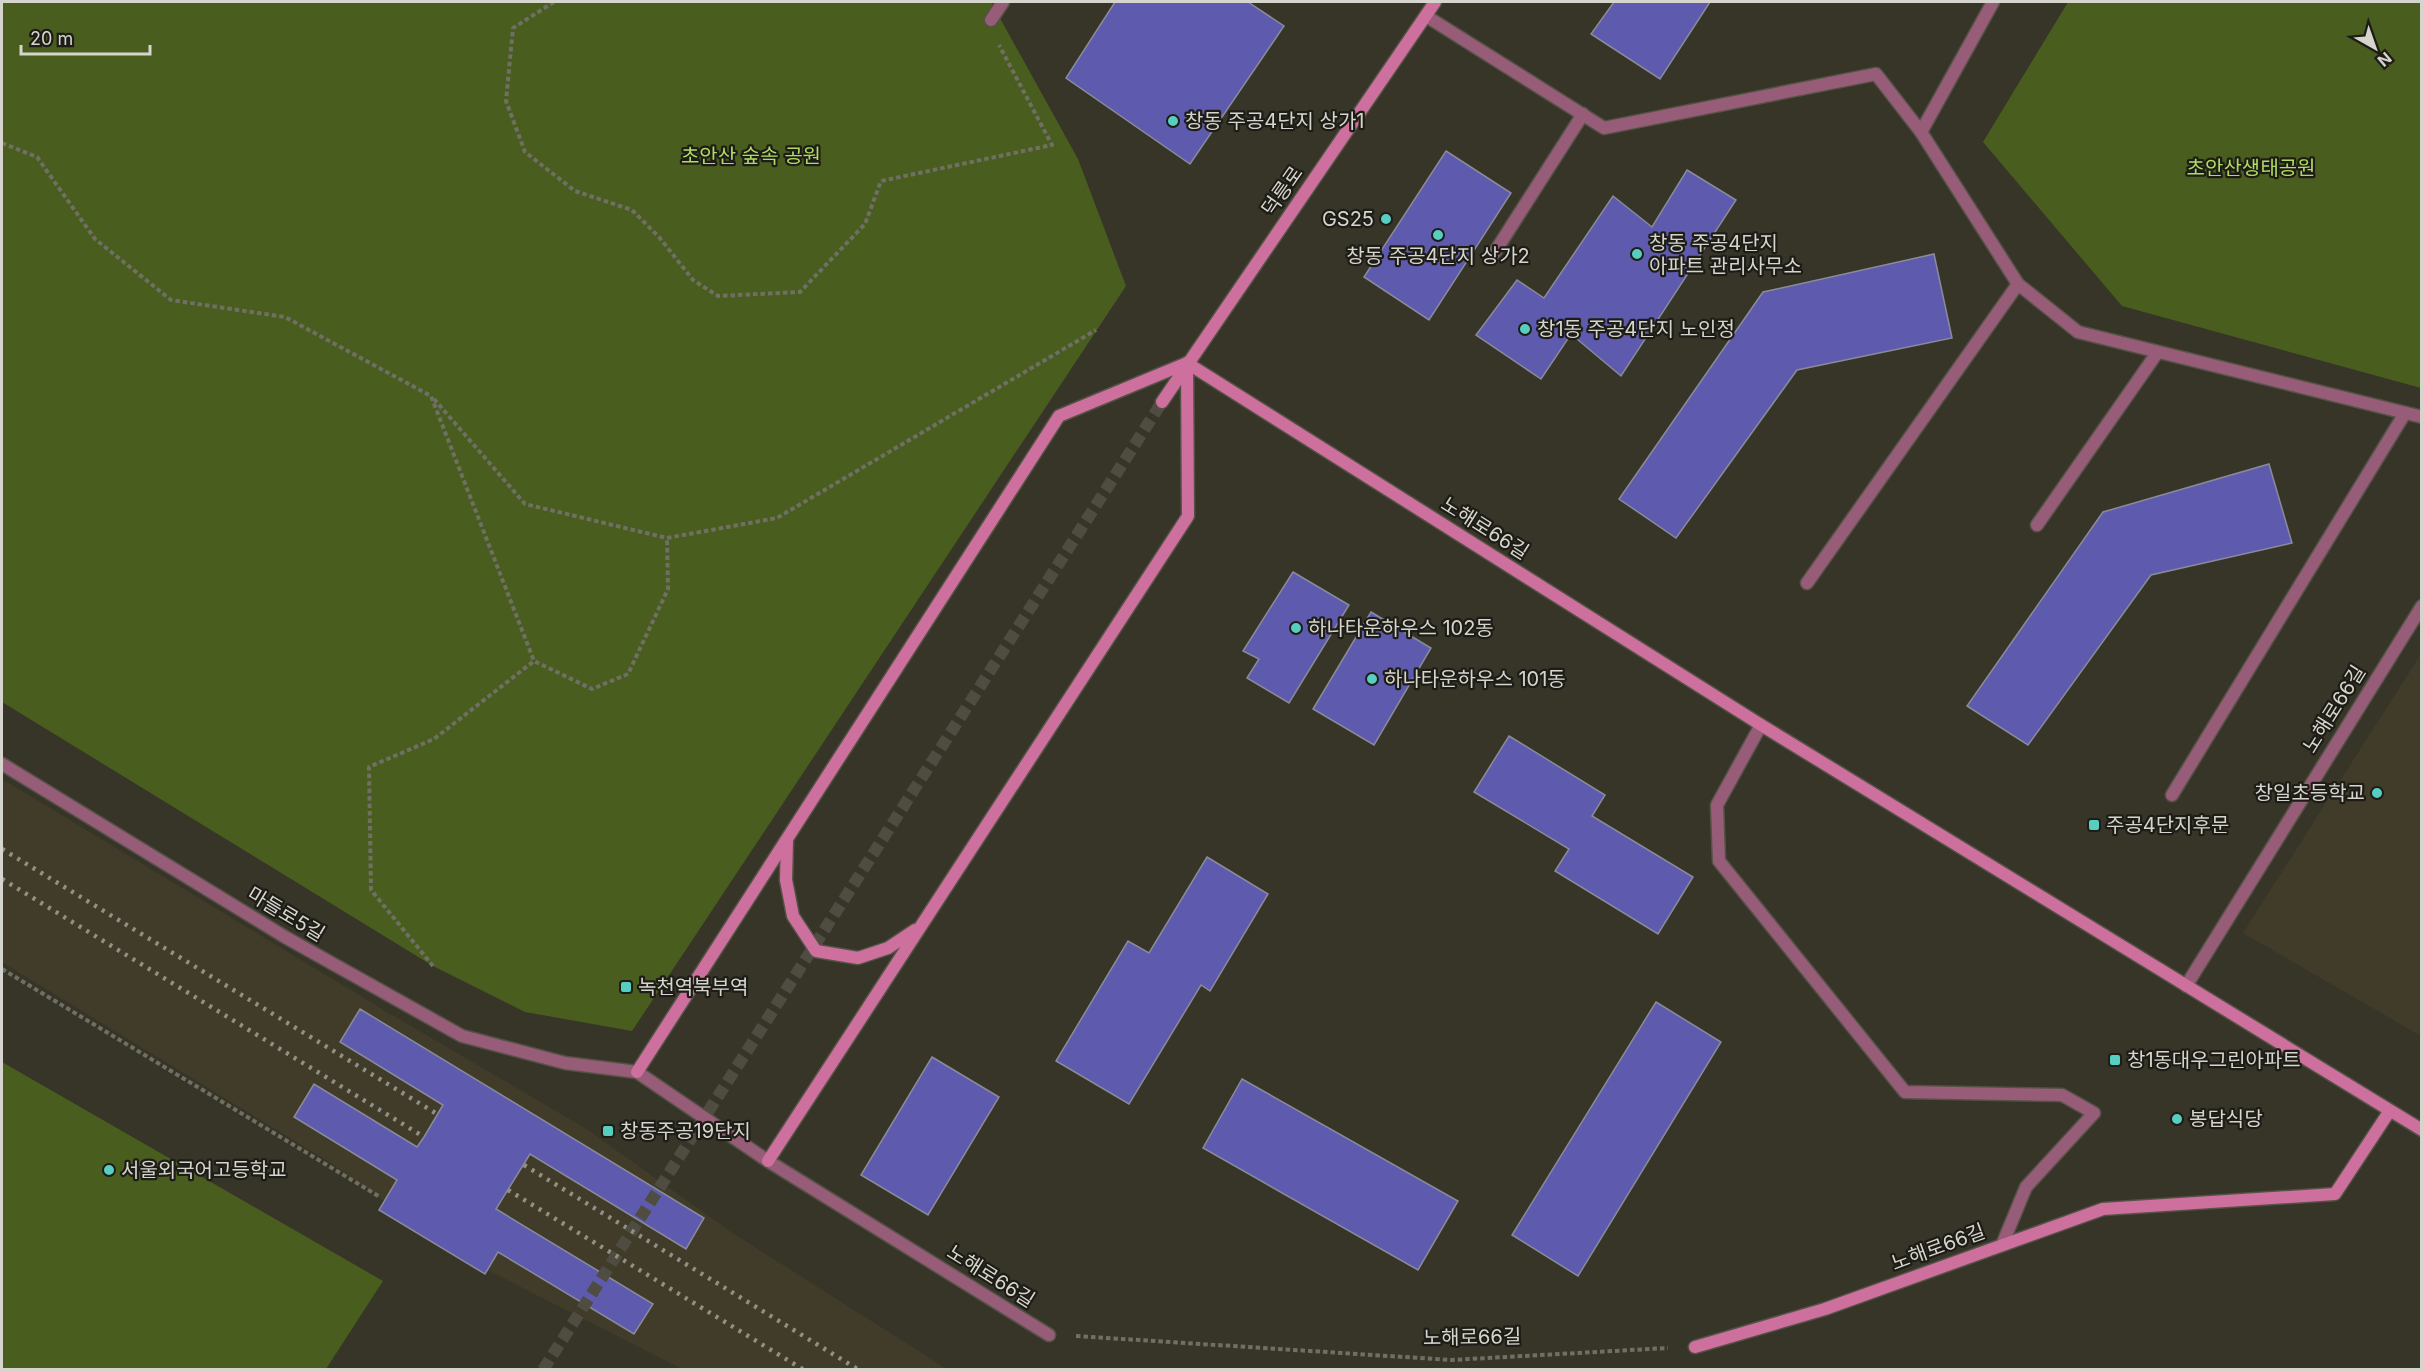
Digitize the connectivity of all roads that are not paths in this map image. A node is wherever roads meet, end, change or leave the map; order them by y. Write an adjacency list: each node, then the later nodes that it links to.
1 (1003, 2): 5 (street)
2 (1435, 2): 4 (main road, 덕릉로)
3 (1994, 2): 7 (street)
4 (1426, 16): 6 (street); 11 (main road, 덕릉로)
5 (991, 20)
6 (1583, 114): 7 (street); 8 (street)
7 (1922, 132): 9 (street)
8 (1491, 258)
9 (2018, 284): 10 (street); 16 (street)
10 (2157, 353): 13 (street); 15 (street)
11 (1187, 363): 12 (main road, 덕릉로); 18 (main road, 노해로66길); 21 (main road); 22 (main road)
12 (1162, 402)
13 (2405, 413): 14 (street); 20 (street)
14 (2421, 417)
15 (2037, 525)
16 (1807, 583)
17 (2421, 606): 23 (street, 노해로66길)
18 (1761, 725): 23 (main road, 노해로66길); 29 (street)
19 (2, 764): 24 (street, 마들로5길)
20 (2172, 795)
21 (787, 839): 22 (main road); 25 (main road)
22 (920, 927): 28 (main road)
23 (2186, 986): 26 (main road, 노해로66길)
24 (565, 1063): 25 (street, 노해로66길)
25 (637, 1072): 28 (street, 노해로66길)
26 (2389, 1112): 27 (main road, 노해로66길); 29 (main road, 노해로66길)
27 (2421, 1130)
28 (768, 1161): 30 (street, 노해로66길)
29 (2002, 1245): 31 (main road, 노해로66길)
30 (1048, 1335)
31 (1695, 1347)

